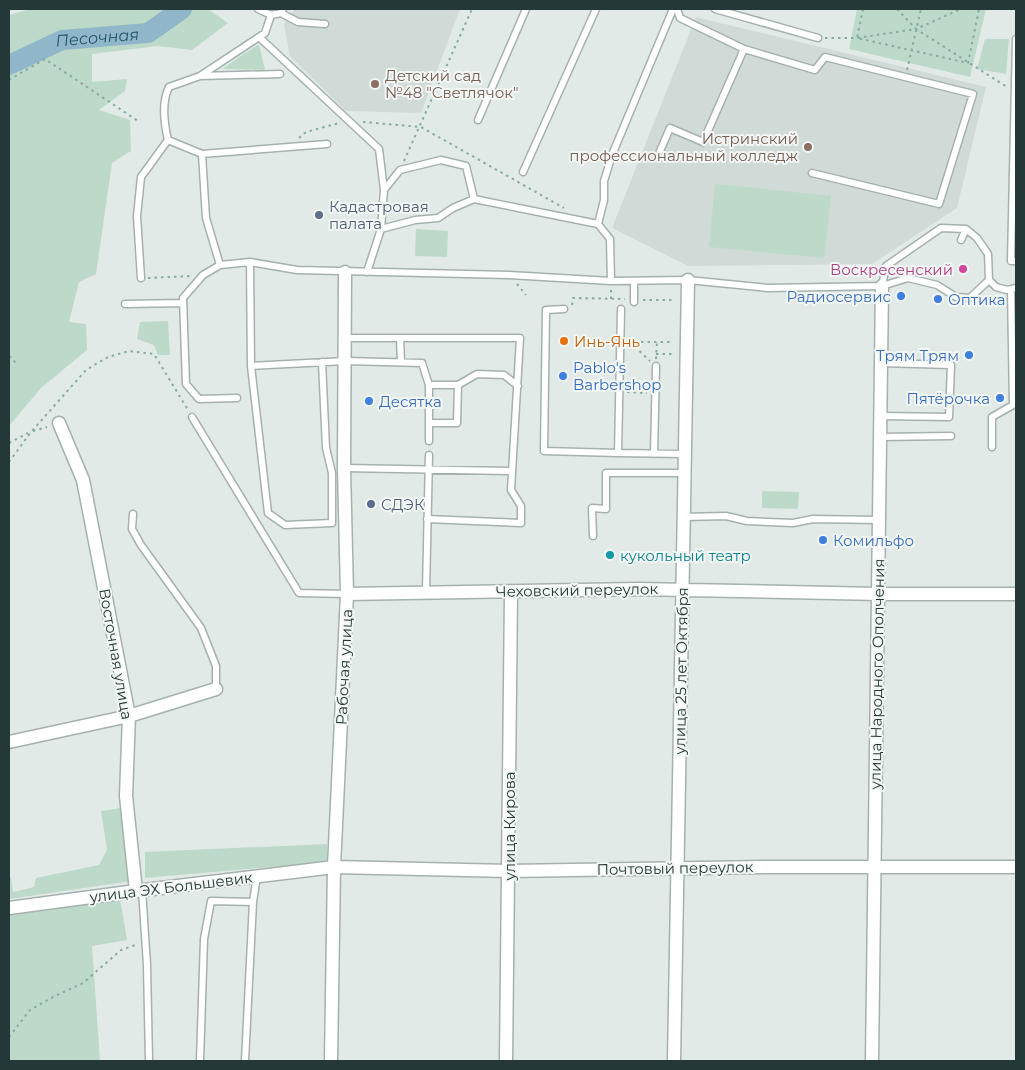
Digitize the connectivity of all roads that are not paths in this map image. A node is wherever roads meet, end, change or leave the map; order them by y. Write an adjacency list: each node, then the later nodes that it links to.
1 (258, 9): 8 (lane)
2 (526, 9): 16 (lane)
3 (596, 9): 21 (lane)
4 (673, 9): 25 (lane)
5 (677, 9): 13 (lane)
6 (715, 9): 11 (lane)
7 (282, 11): 8 (lane); 9 (lane)
8 (271, 15): 10 (lane)
9 (325, 24)
10 (259, 37): 15 (lane); 23 (lane)
11 (818, 38)
12 (1016, 39): 29 (lane)
13 (744, 49): 19 (lane); 22 (lane)
14 (280, 74): 15 (lane)
15 (200, 76): 17 (lane)
16 (478, 120)
17 (168, 140): 20 (lane); 34 (lane)
18 (327, 144): 20 (lane)
19 (660, 151)
20 (202, 154): 31 (lane)
21 (523, 172)
22 (812, 173)
23 (384, 190): 24 (lane); 26 (lane)
24 (474, 199): 25 (lane); 26 (lane)
25 (598, 224): 37 (lane)
26 (381, 229): 33 (lane)
27 (966, 229): 28 (lane); 36 (lane); 39 (lane)
28 (962, 240)
29 (1016, 261)
30 (250, 262): 31 (lane); 32 (lane); 52 (lane)
31 (220, 265): 42 (lane)
32 (345, 272): 33 (lane); 46 (street, Рабочая улица)
33 (367, 272): 37 (lane)
34 (141, 278)
35 (688, 280): 38 (lane); 39 (lane); 68 (street, улица 25 лет Октября)
36 (989, 280): 39 (lane); 40 (lane)
37 (611, 281): 38 (lane)
38 (634, 281): 41 (lane)
39 (882, 286): 51 (street, улица Народного Ополчения)
40 (1014, 289): 65 (lane)
41 (634, 301)
42 (183, 303): 43 (lane); 57 (lane)
43 (125, 304)
44 (564, 309): 66 (lane)
45 (621, 309): 66 (lane)
46 (346, 338): 47 (lane); 48 (street, Рабочая улица)
47 (400, 339): 50 (lane); 56 (lane)
48 (346, 361): 49 (lane); 50 (lane); 70 (street, Рабочая улица)
49 (322, 362): 52 (lane); 52 (lane)
50 (401, 362): 54 (lane)
51 (882, 363): 58 (street, улица Народного Ополчения); 58 (lane)
52 (252, 366)
53 (656, 366): 67 (lane)
54 (430, 385): 55 (lane); 61 (lane)
55 (458, 385): 56 (lane); 61 (lane)
56 (518, 386): 72 (lane)
57 (237, 398)
58 (881, 416): 63 (street, улица Народного Ополчения)
59 (192, 417): 82 (lane)
60 (59, 423): 86 (street, Восточная улица)
61 (429, 423): 64 (lane)
62 (951, 436): 63 (lane)
63 (880, 437): 77 (street, улица Народного Ополчения)
64 (429, 441)
65 (992, 447)
66 (618, 453): 67 (lane)
67 (654, 454): 68 (lane)
68 (685, 454): 73 (street, улица 25 лет Октября)
69 (429, 455): 71 (lane)
70 (344, 468): 71 (lane); 82 (street, Рабочая улица)
71 (428, 470): 72 (lane); 76 (lane)
72 (512, 471): 76 (lane)
73 (685, 473): 75 (street, улица 25 лет Октября); 78 (lane)
74 (132, 514): 85 (lane)
75 (684, 517): 77 (lane); 79 (street, улица 25 лет Октября)
76 (427, 519): 80 (lane)
77 (879, 520): 83 (street, улица Народного Ополчения)
78 (593, 536)
79 (682, 590): 81 (street, Чеховский переулок); 83 (street, Чеховский переулок); 91 (street, улица 25 лет Октября)
80 (426, 592): 81 (street, Чеховский переулок); 82 (street, Чеховский переулок)
81 (511, 592): 92 (street, улица Кирова)
82 (348, 594): 89 (street, Рабочая улица)
83 (879, 594): 84 (street, Чеховский переулок); 88 (street, улица Народного Ополчения)
84 (1016, 594)
85 (216, 689): 86 (street)
86 (129, 716): 87 (street); 94 (street, Восточная улица)
87 (9, 742)
88 (874, 866): 90 (street, Почтовый переулок); 91 (street, Почтовый переулок); 103 (street, улица Народного Ополчения)
89 (334, 867): 92 (street, Почтовый переулок); 93 (street, улица ЭХ Большевик); 100 (street, Рабочая улица)
90 (1016, 867)
91 (678, 869): 92 (street, Почтовый переулок); 102 (street, улица 25 лет Октября)
92 (509, 870): 101 (street, улица Кирова)
93 (257, 876): 94 (street, улица ЭХ Большевик); 95 (lane)
94 (139, 890): 96 (street, улица ЭХ Большевик); 97 (lane, Восточная улица)
95 (254, 902): 98 (lane); 99 (lane)
96 (9, 908)
97 (149, 1061)
98 (200, 1061)
99 (245, 1061)
100 (331, 1061)
101 (506, 1061)
102 (674, 1061)
103 (872, 1061)

